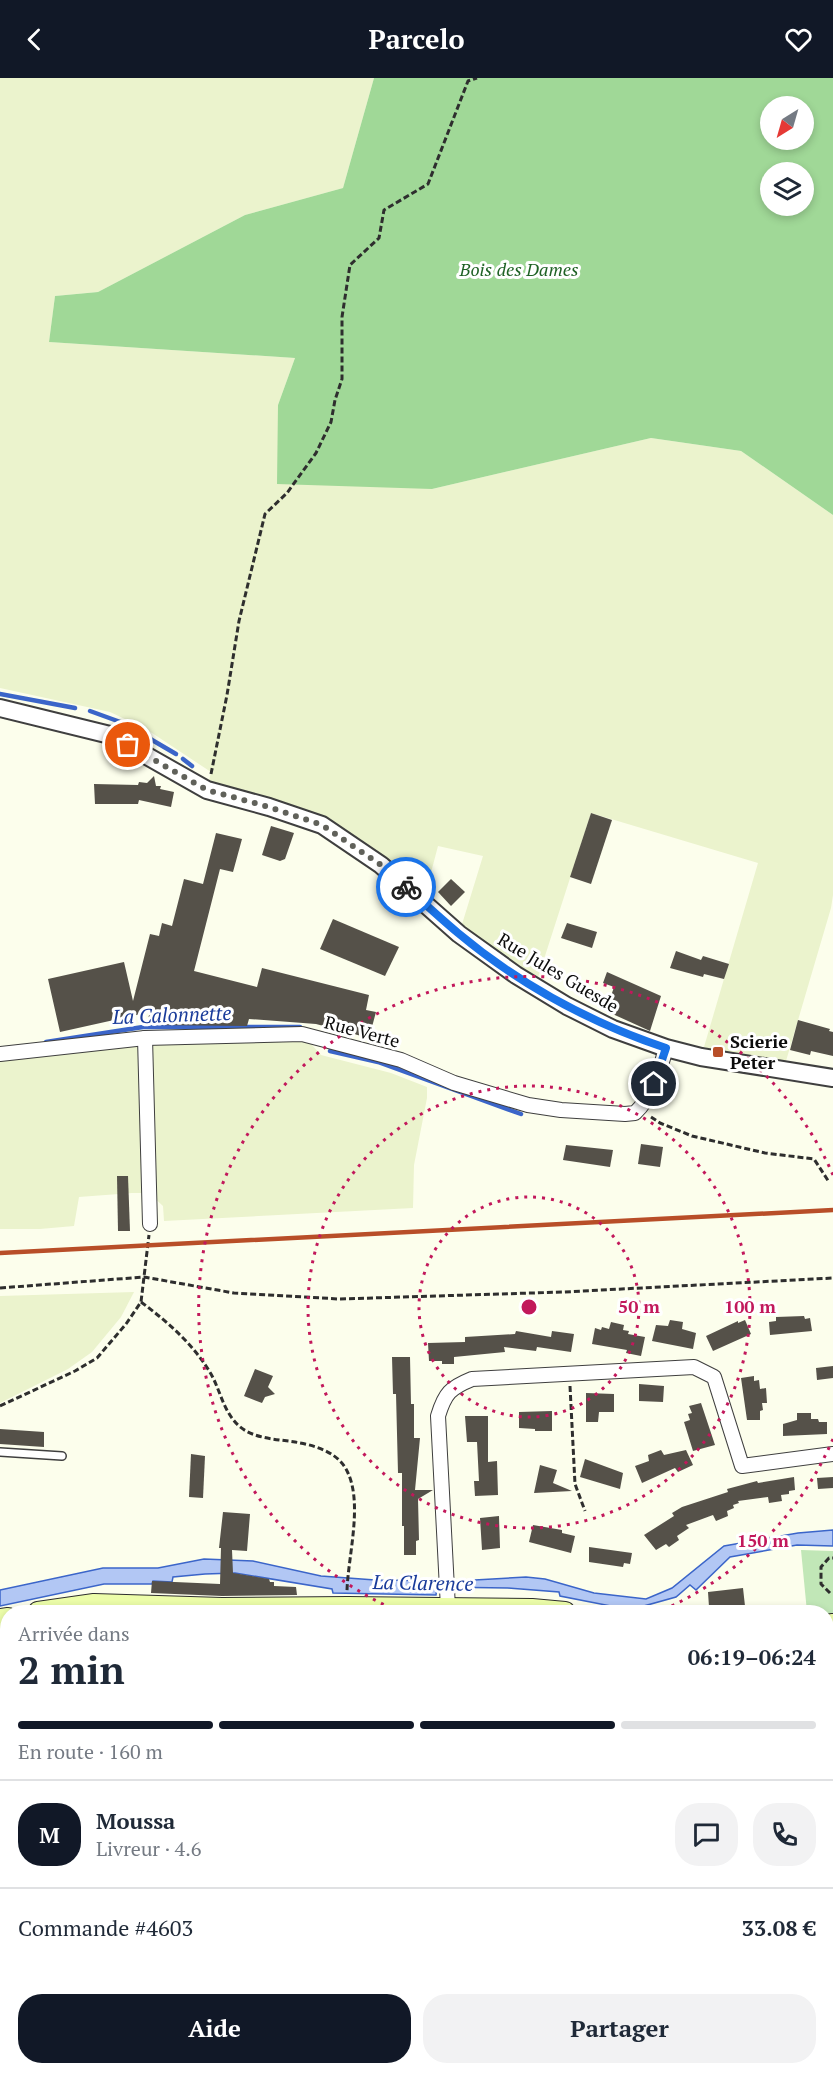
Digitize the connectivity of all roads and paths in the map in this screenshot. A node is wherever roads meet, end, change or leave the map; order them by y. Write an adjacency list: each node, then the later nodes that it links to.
1 (477, 78): 3 (path)
2 (0, 708): 3 (street, Rue Jules Guesde)
3 (207, 790): 5 (street, Rue Jules Guesde)
4 (145, 1038): 6 (street, Rue Verte); 8 (street, Rue Verte); 10 (street)
5 (666, 1048): 7 (street, Rue Jules Guesde); 8 (street)
6 (0, 1053)
7 (833, 1078)
8 (640, 1108): 9 (path)
9 (829, 1182)
10 (149, 1231): 11 (path)
11 (144, 1277): 12 (path); 13 (path); 14 (path)
12 (833, 1278)
13 (0, 1287)
14 (141, 1302): 16 (path); 23 (path)
15 (575, 1373): 18 (street); 20 (path); 24 (street)
16 (0, 1407)
17 (0, 1452): 19 (lane)
18 (833, 1454)
19 (62, 1456)
20 (585, 1511)
21 (833, 1558): 22 (path)
22 (830, 1593)
23 (347, 1597)
24 (448, 1600): 27 (main road); 28 (main road)
25 (87, 1605): 26 (main road)
26 (111, 1605)
27 (322, 1605)
28 (495, 1605)

